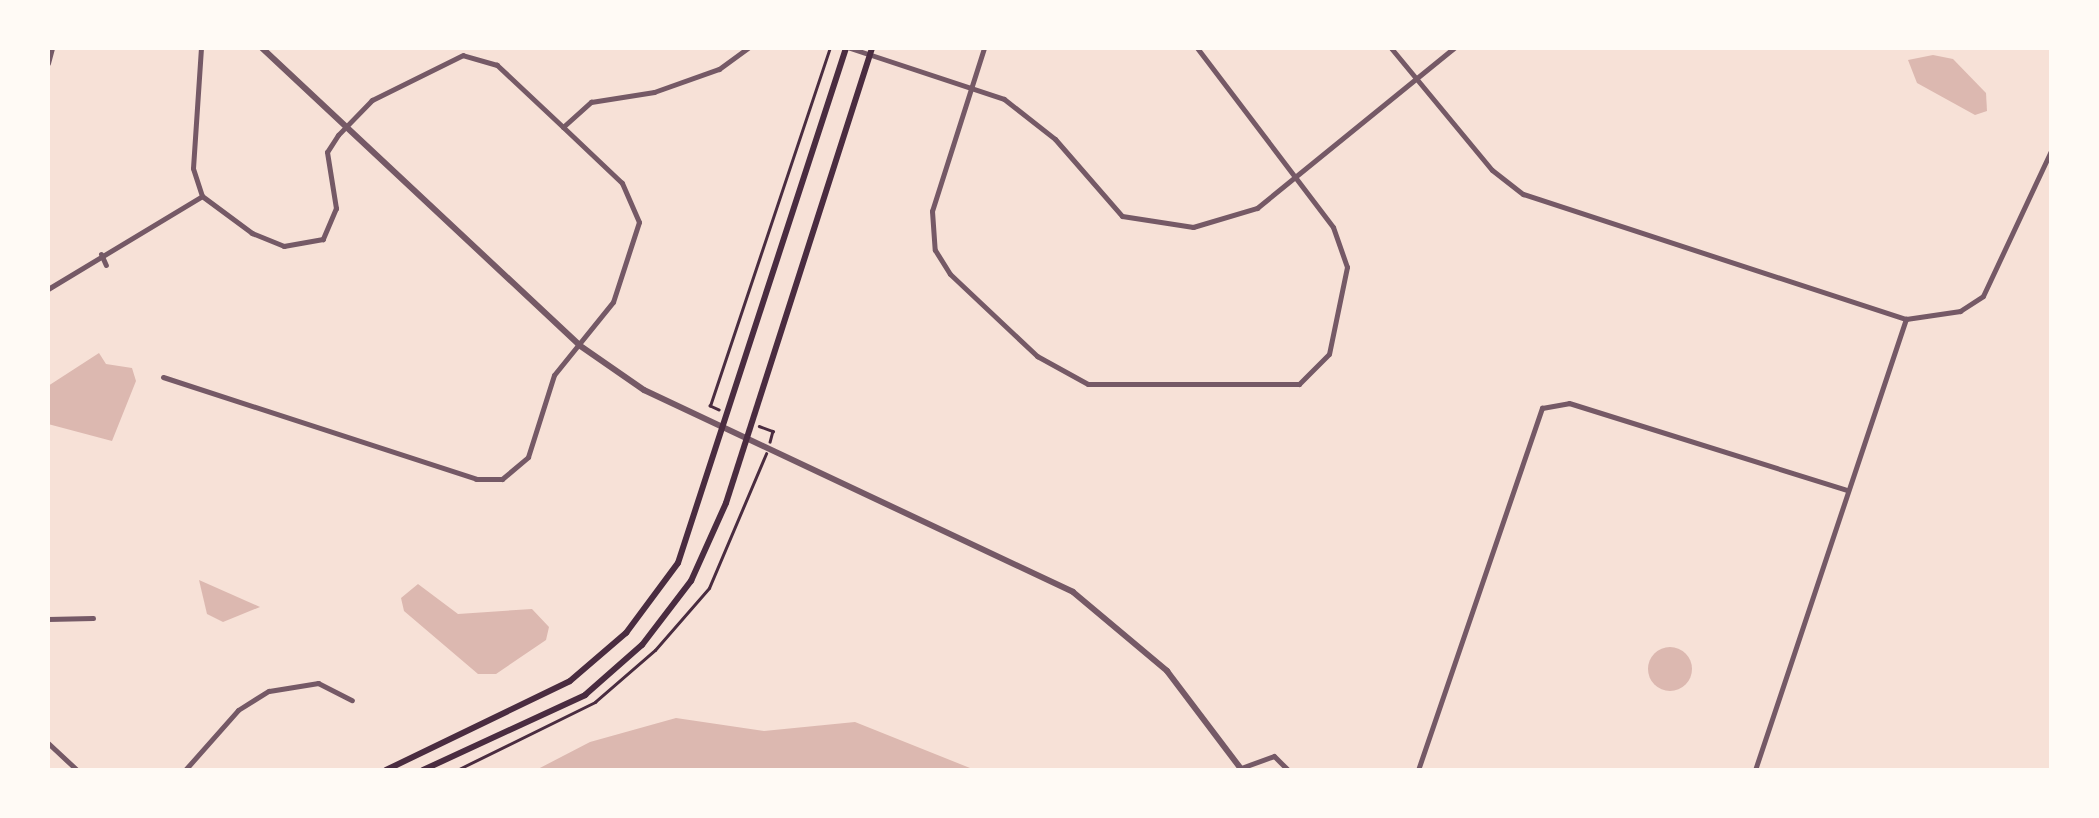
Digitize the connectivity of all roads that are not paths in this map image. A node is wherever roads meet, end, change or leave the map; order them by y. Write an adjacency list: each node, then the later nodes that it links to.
1 (52, 48): 11 (street)
2 (201, 48): 18 (street)
3 (262, 48): 14 (street)
4 (748, 48): 15 (street)
5 (848, 48): 10 (street); 25 (main road)
6 (984, 48): 13 (street)
7 (1196, 48): 17 (street)
8 (1391, 48): 12 (street)
9 (1454, 48): 12 (street)
10 (871, 51): 13 (street); 26 (main road)
11 (48, 63)
12 (1417, 79): 17 (street); 22 (street)
13 (971, 88): 17 (street); 17 (street)
14 (349, 122): 15 (street); 18 (street); 23 (street)
15 (564, 127): 23 (street)
16 (2052, 149): 22 (street)
17 (1295, 178)
18 (202, 196): 19 (street)
19 (101, 254): 20 (street); 21 (street)
20 (106, 265)
21 (48, 290)
22 (1906, 319): 27 (street)
23 (579, 344): 24 (street); 25 (street)
24 (163, 377)
25 (727, 431): 26 (street); 35 (main road)
26 (747, 439): 32 (street); 36 (main road)
27 (1846, 490): 38 (street); 39 (street)
28 (93, 618): 29 (street)
29 (48, 620)
30 (352, 700): 34 (street)
31 (48, 743): 33 (street)
32 (1242, 769): 37 (street)
33 (77, 770)
34 (185, 770)
35 (386, 770)
36 (423, 770)
37 (1288, 770)
38 (1418, 770)
39 (1755, 770)

